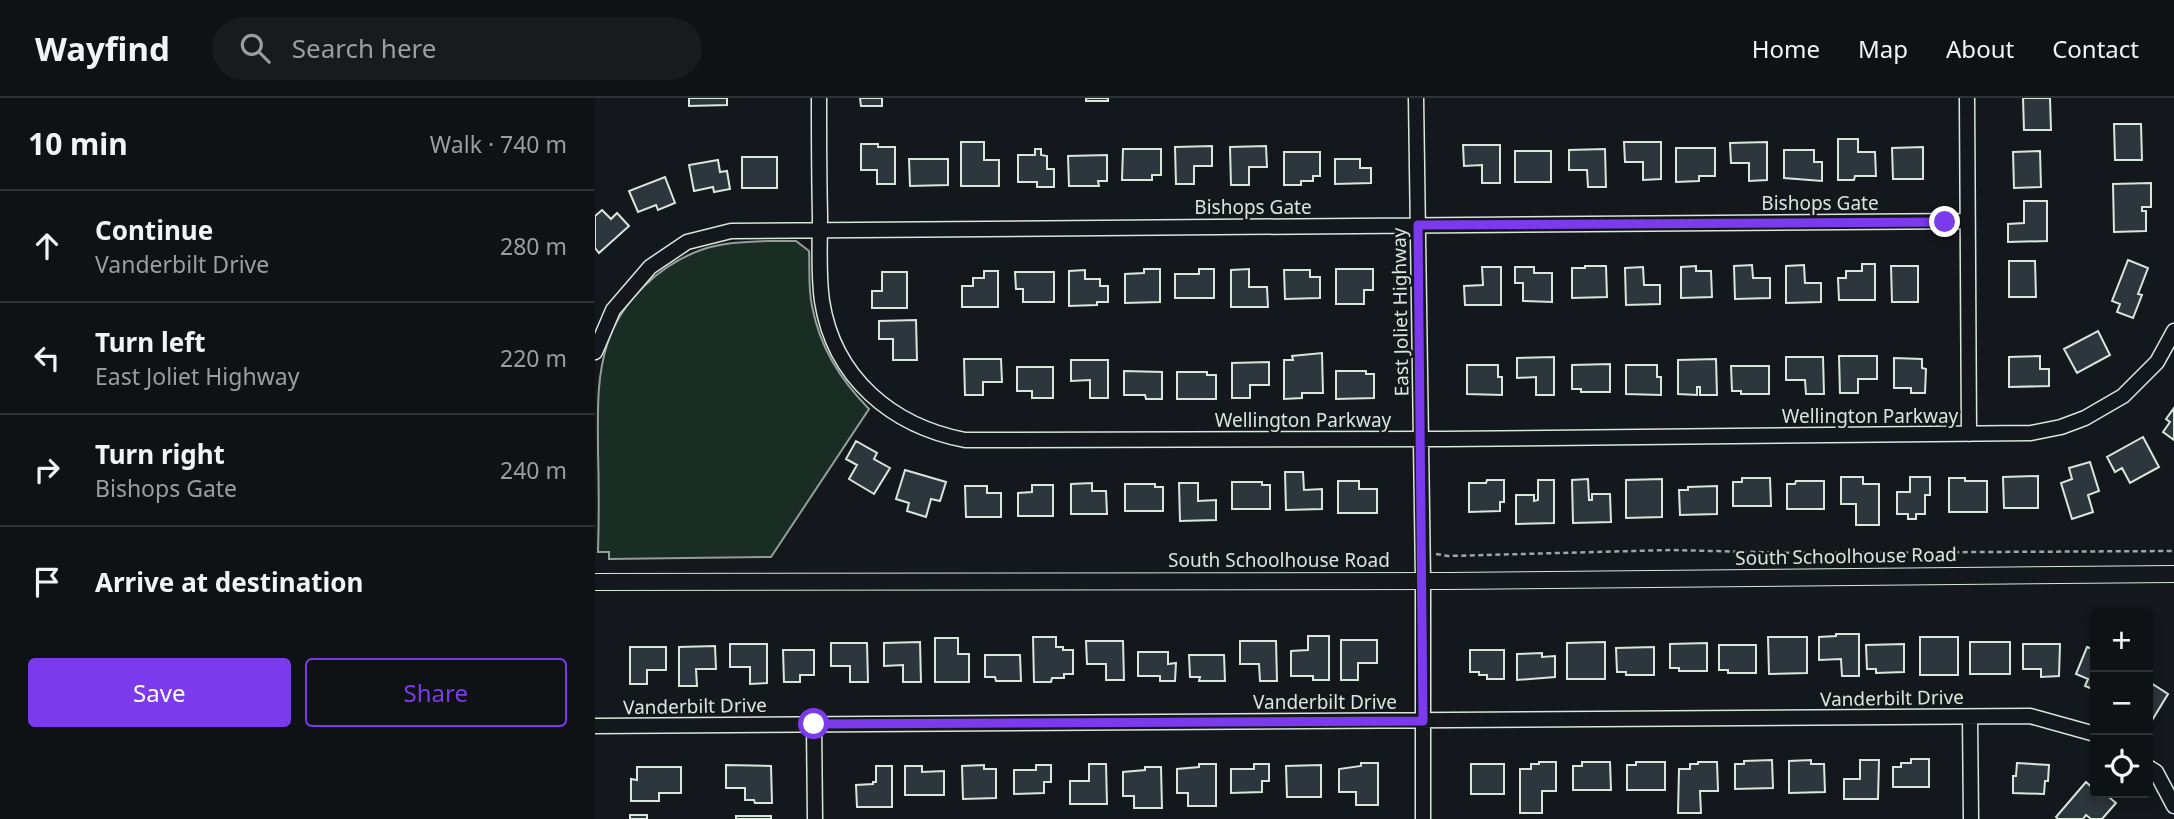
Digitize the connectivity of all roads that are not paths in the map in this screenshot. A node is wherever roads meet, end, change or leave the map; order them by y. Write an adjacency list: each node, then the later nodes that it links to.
1 (819, 98): 6 (street, Wellington Parkway)
2 (1416, 98): 5 (street, East Joliet Highway)
3 (1967, 98): 4 (street)
4 (1967, 221): 5 (street, Bishops Gate); 9 (street)
5 (1418, 225): 6 (street, Bishops Gate); 10 (street, East Joliet Highway)
6 (820, 230): 8 (street, Bishops Gate); 10 (street, Wellington Parkway)
7 (2174, 331): 9 (street, Wellington Parkway)
8 (595, 352)
9 (1969, 434): 10 (street, Wellington Parkway)
10 (1421, 439): 12 (street, East Joliet Highway)
11 (2174, 574): 12 (street, South Schoolhouse Road)
12 (1423, 580): 13 (street, South Schoolhouse Road); 15 (street, East Joliet Highway)
13 (595, 582)
14 (1970, 717): 15 (street, Vanderbilt Drive); 18 (street, Vanderbilt Drive); 23 (street)
15 (1423, 721): 16 (street, Vanderbilt Drive); 22 (street, East Joliet Highway)
16 (814, 724): 17 (street, Vanderbilt Drive); 21 (street)
17 (595, 726)
18 (2090, 733)
19 (2153, 772): 20 (street)
20 (2174, 806)
21 (815, 819)
22 (1423, 819)
23 (1971, 819)

